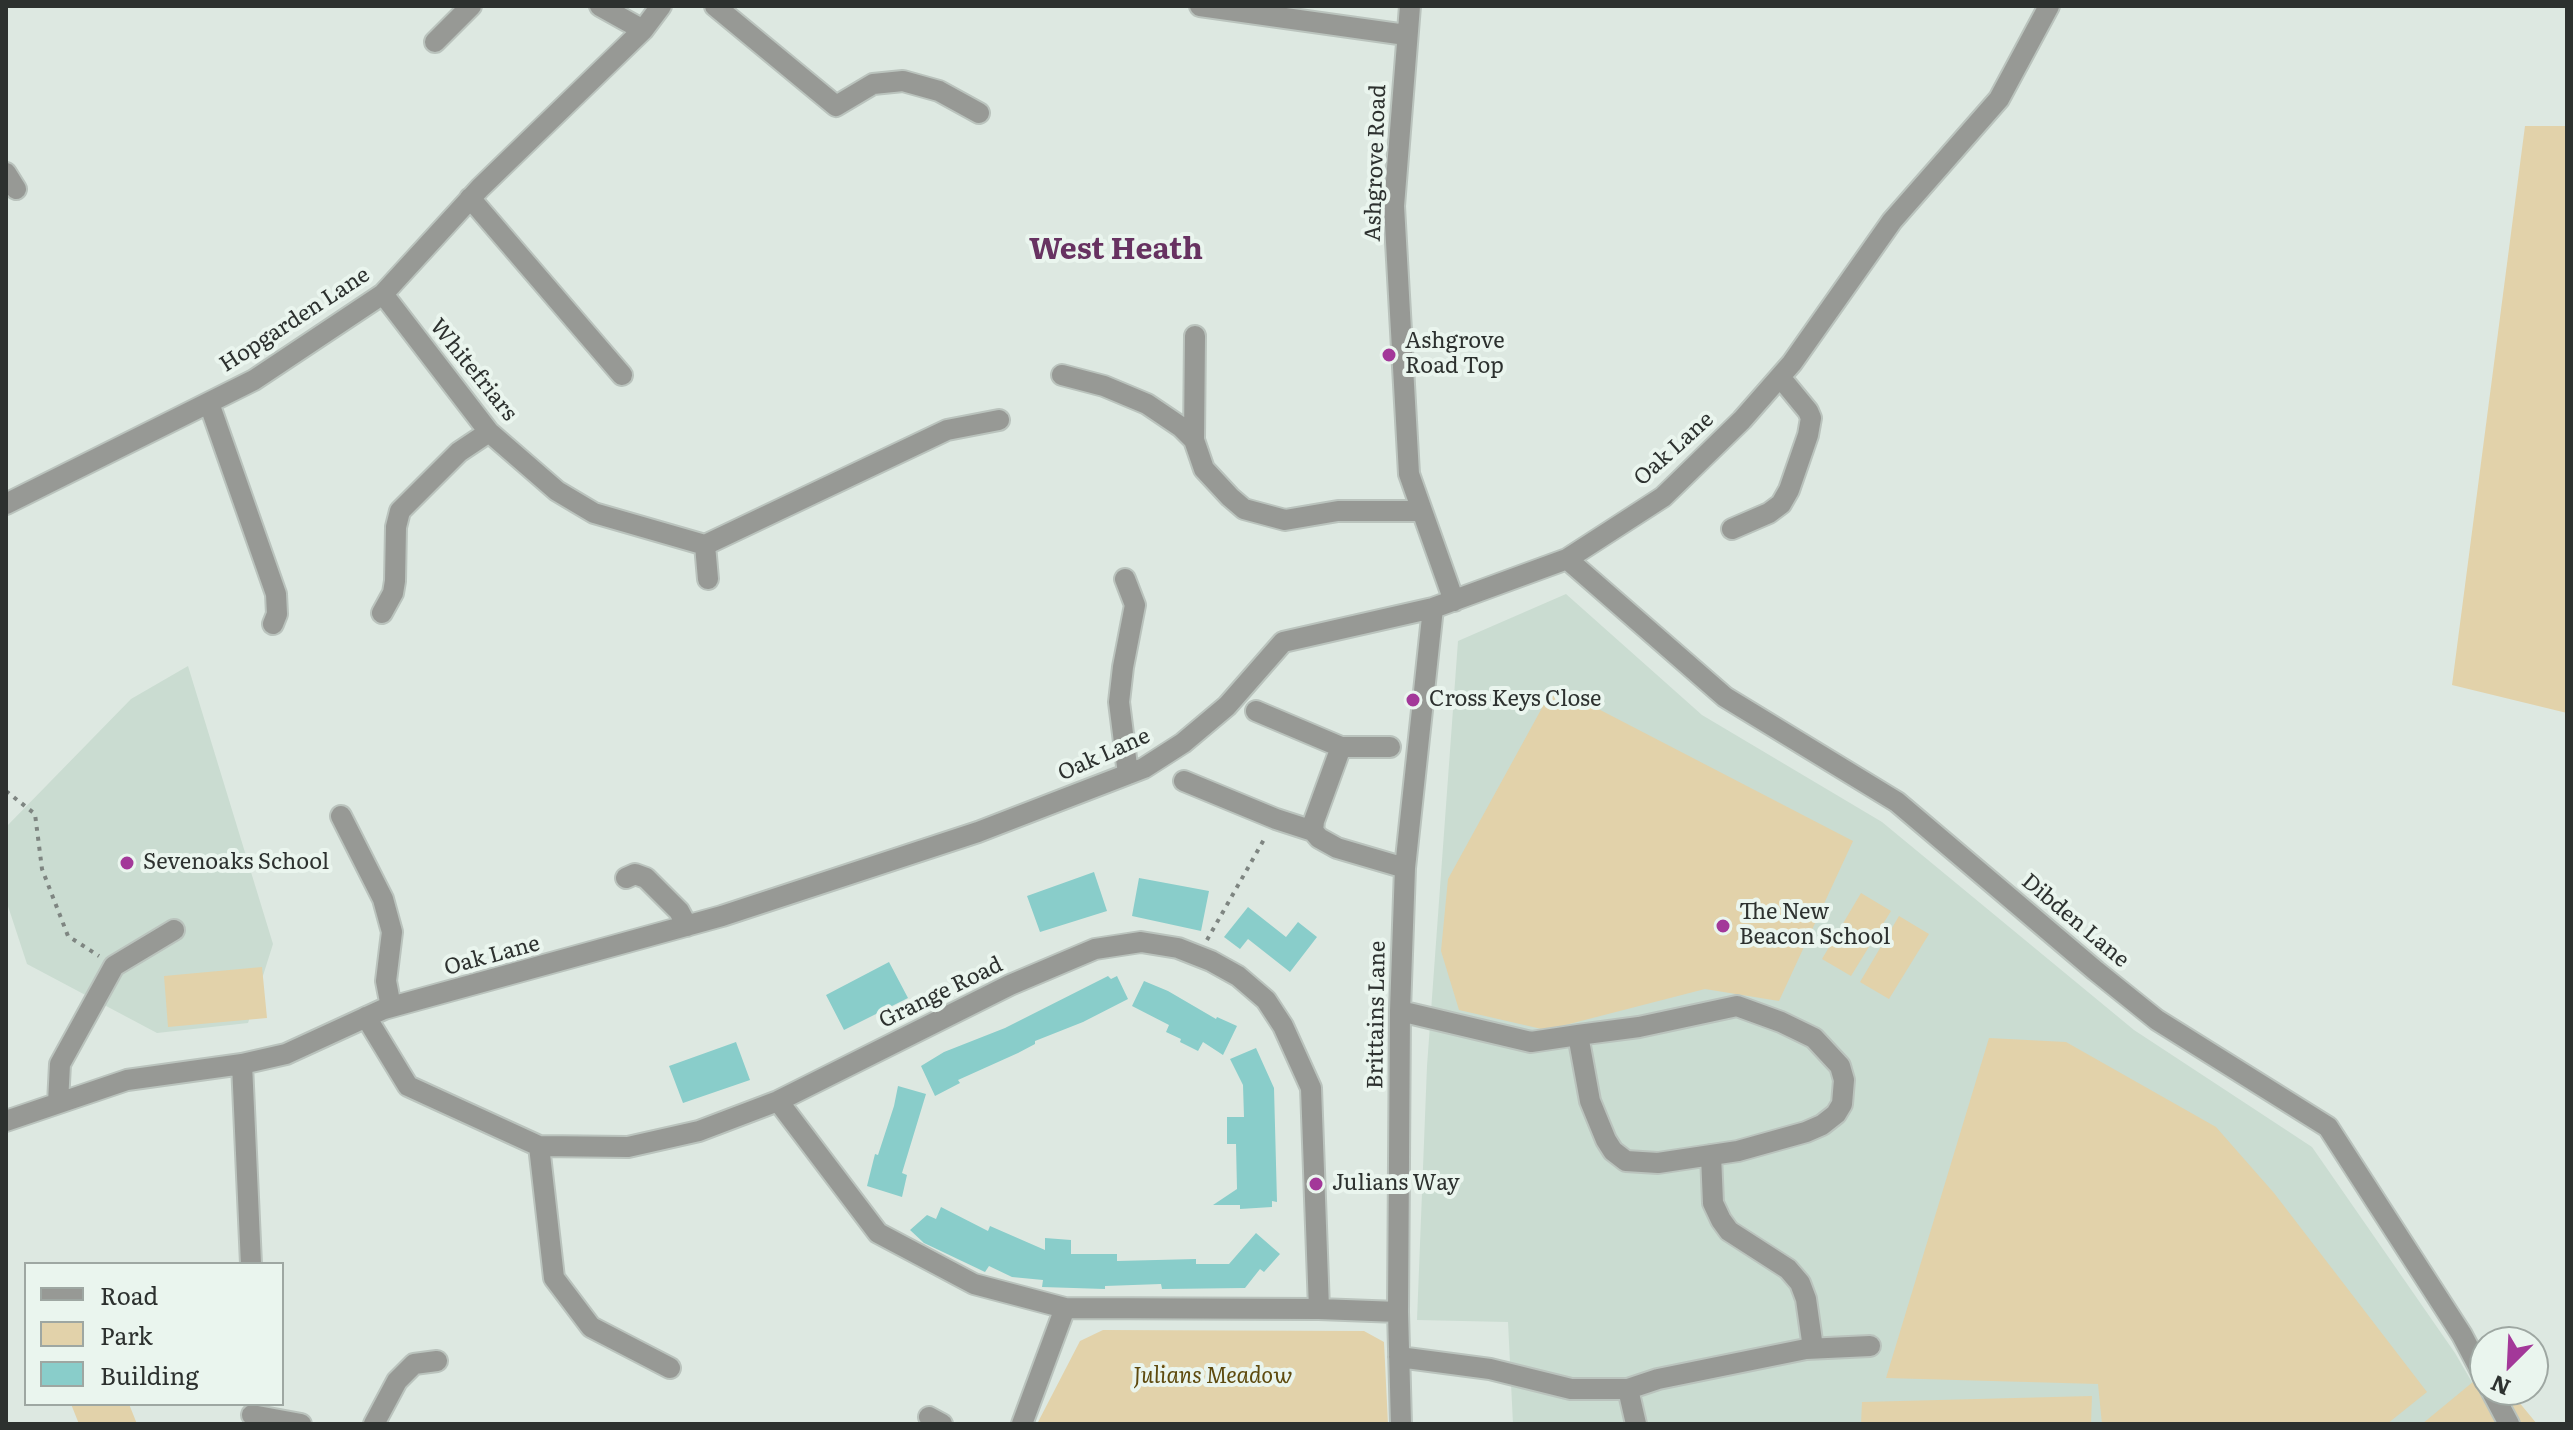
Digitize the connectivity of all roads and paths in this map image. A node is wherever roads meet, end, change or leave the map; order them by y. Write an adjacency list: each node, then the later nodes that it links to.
1 (471, 6): 10 (street)
2 (600, 6): 8 (street)
3 (661, 6): 8 (street, Hopgarden Lane)
4 (715, 6): 11 (street)
5 (1200, 6): 9 (street)
6 (1410, 6): 9 (street, Ashgrove Road)
7 (2049, 6): 17 (street, Oak Lane)
8 (643, 30): 12 (street, Hopgarden Lane)
9 (1406, 35): 23 (street, Ashgrove Road)
10 (435, 42)
11 (979, 113)
12 (470, 198): 13 (street, Hopgarden Lane); 15 (street)
13 (383, 294): 18 (street, Hopgarden Lane); 20 (street, Whitefriars)
14 (1195, 336): 21 (street)
15 (622, 375)
16 (1062, 375): 21 (street)
17 (1780, 377): 24 (street); 26 (street, Oak Lane)
18 (209, 403): 22 (street, Hopgarden Lane); 32 (street)
19 (999, 420): 25 (street)
20 (489, 432): 25 (street, Whitefriars); 31 (street)
21 (1194, 440): 23 (street)
22 (6, 504)
23 (1422, 511): 29 (street, Ashgrove Road)
24 (1732, 529)
25 (705, 545): 27 (street)
26 (1567, 559): 29 (street, Oak Lane); 64 (street, Dibden Lane)
27 (708, 579)
28 (1125, 579): 36 (street)
29 (1454, 601): 30 (street, Oak Lane)
30 (1433, 608): 36 (street, Oak Lane); 42 (street, Brittains Lane)
31 (382, 613)
32 (273, 624)
33 (1256, 711): 34 (street)
34 (1341, 747): 35 (street); 41 (street)
35 (1390, 747)
36 (1128, 774): 44 (street, Oak Lane)
37 (1184, 781): 40 (street)
38 (6, 791): 47 (path)
39 (341, 816): 48 (street)
40 (1276, 819): 41 (street); 46 (path)
41 (1313, 831): 42 (street)
42 (1405, 868): 49 (street, Brittains Lane)
43 (626, 878): 44 (street)
44 (687, 926): 48 (street, Oak Lane)
45 (174, 930): 47 (street)
46 (1197, 956): 53 (street, Grange Road); 60 (street, Grange Road)
47 (114, 966): 54 (street)
48 (391, 1007): 50 (street, Oak Lane)
49 (1400, 1011): 51 (street); 61 (street, Brittains Lane)
50 (366, 1017): 52 (street, Oak Lane); 56 (street, Grange Road)
51 (1578, 1035): 57 (street); 57 (street)
52 (242, 1064): 54 (street, Oak Lane); 58 (street)
53 (778, 1101): 56 (street, Grange Road); 59 (street)
54 (58, 1103): 55 (street, Oak Lane)
55 (6, 1121)
56 (539, 1146): 67 (street)
57 (1711, 1155): 63 (street)
58 (251, 1262)
59 (1065, 1308): 60 (street); 73 (street)
60 (1319, 1309): 61 (street)
61 (1398, 1312): 65 (street, Brittains Lane)
62 (1870, 1346): 63 (street)
63 (1813, 1348): 68 (street)
64 (2469, 1348)
65 (1399, 1357): 68 (street); 74 (street, Brittains Lane)
66 (437, 1361): 72 (street)
67 (670, 1368)
68 (1628, 1389): 75 (street)
69 (2499, 1406): 76 (street)
70 (252, 1414): 71 (street)
71 (301, 1424)
72 (374, 1424)
73 (1022, 1424)
74 (1401, 1424)
75 (1636, 1424)
76 (2509, 1424)

